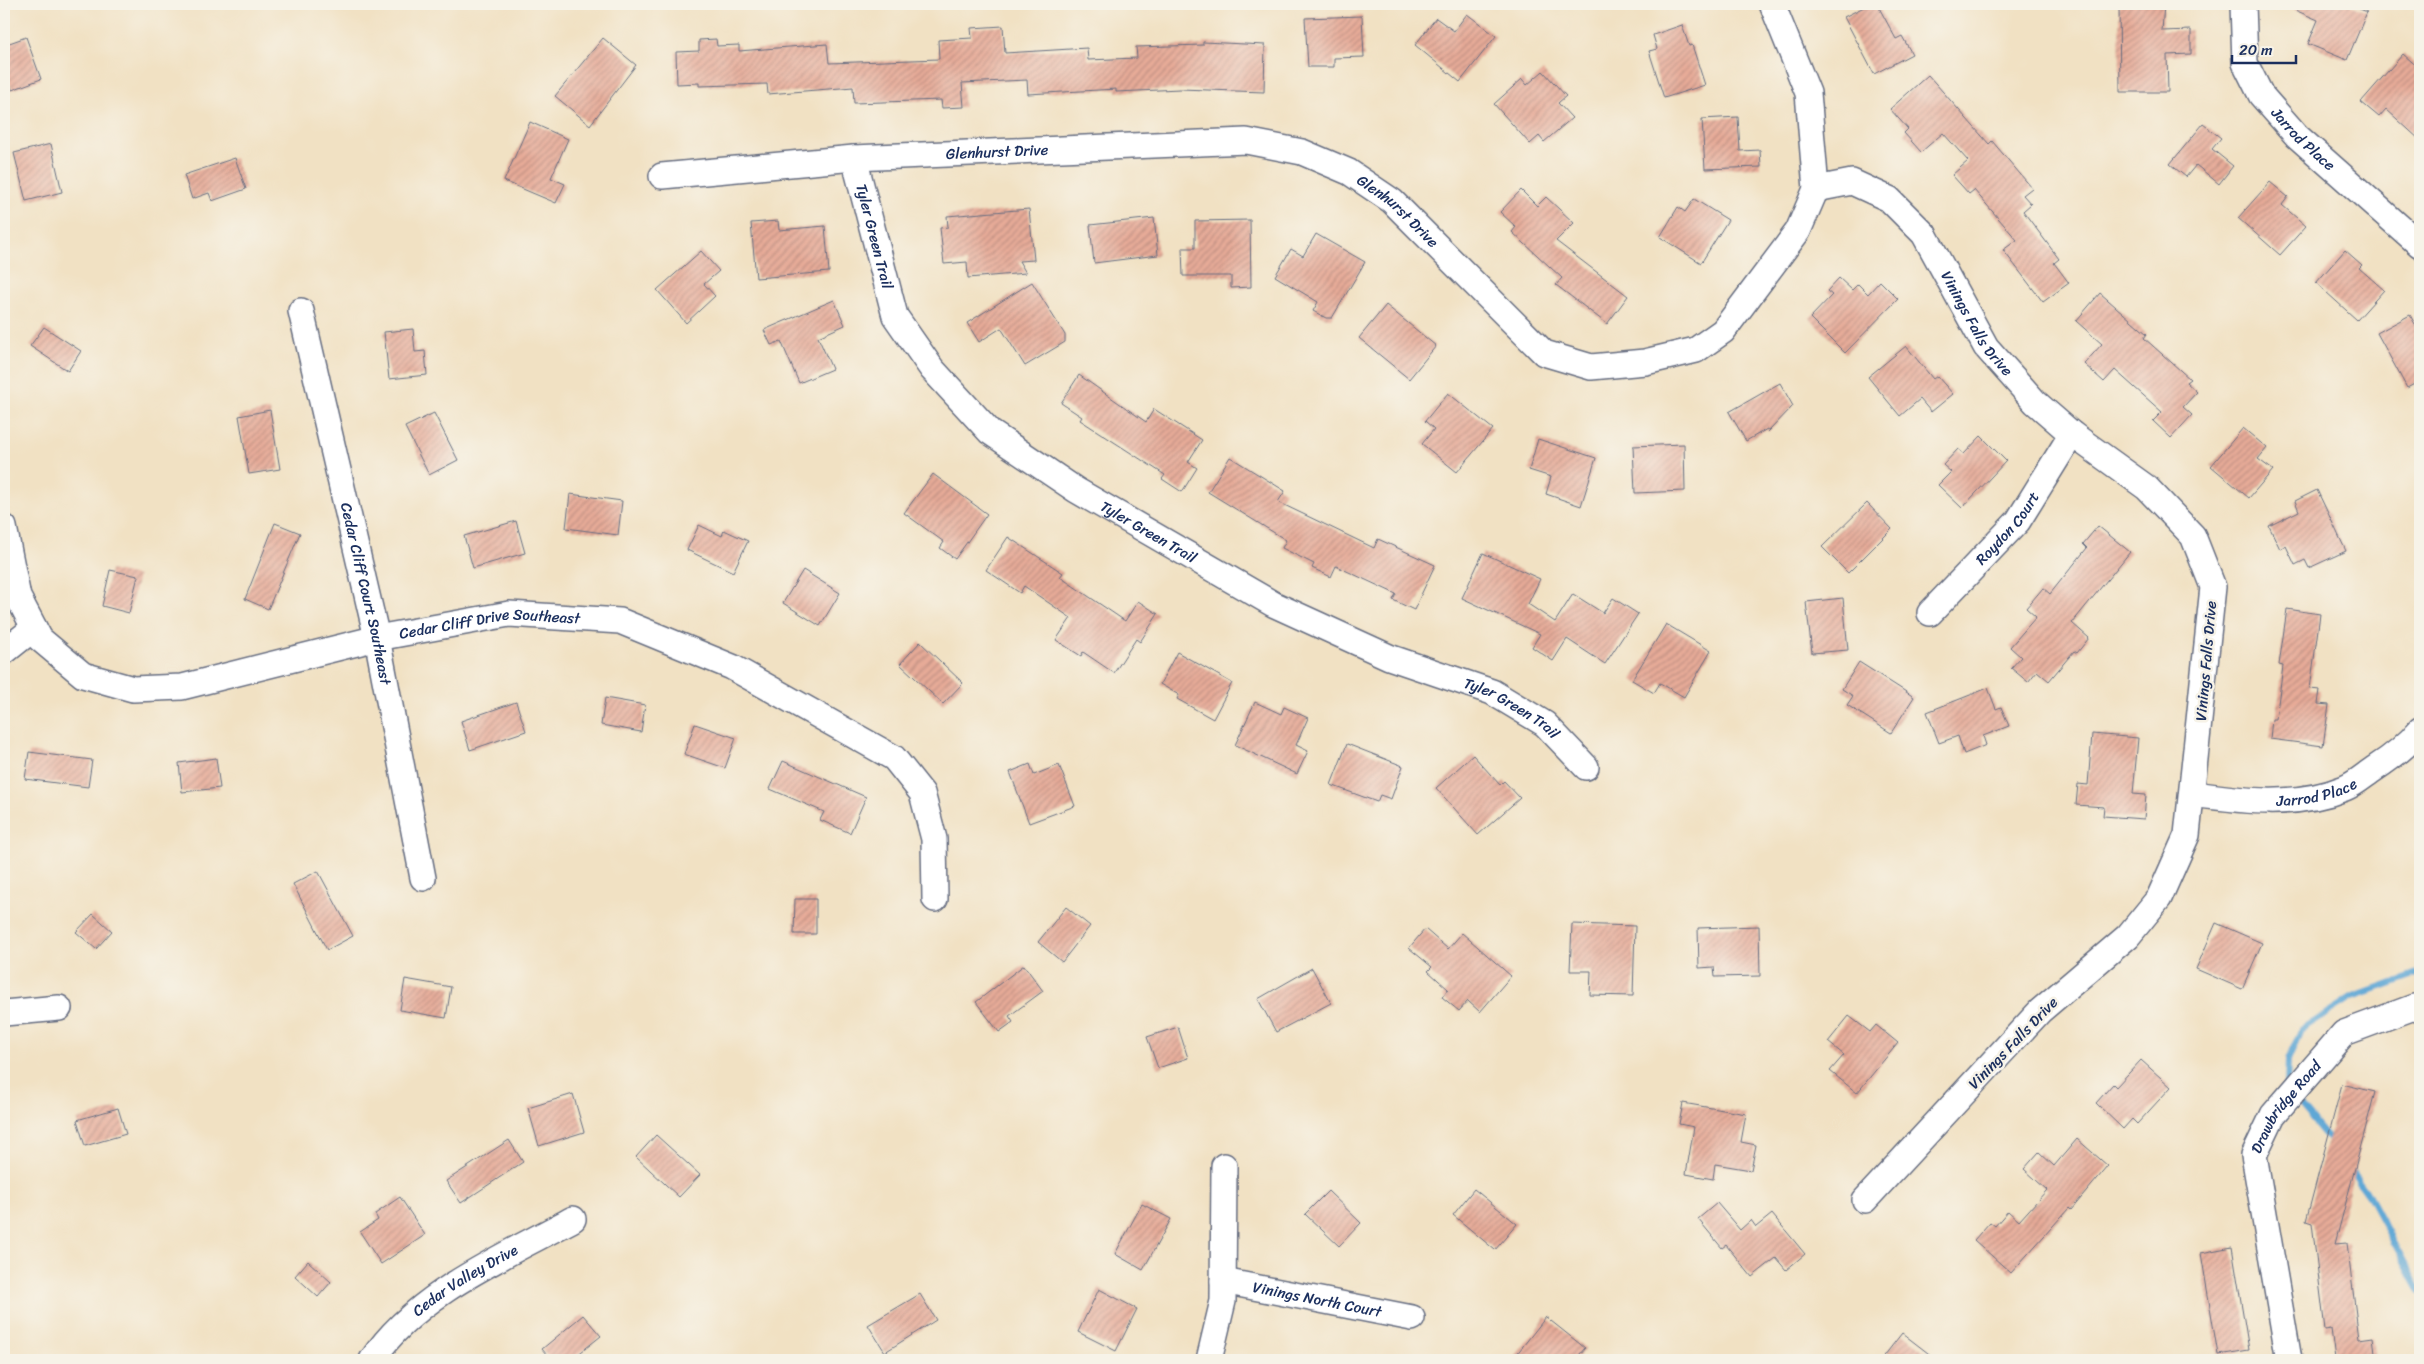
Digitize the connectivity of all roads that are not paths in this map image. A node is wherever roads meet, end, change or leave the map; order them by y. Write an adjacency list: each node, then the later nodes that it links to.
1 (1772, 4): 5 (street, Glenhurst Drive)
2 (2243, 4): 6 (street, Jarrod Place)
3 (854, 158): 4 (street, Glenhurst Drive); 5 (street, Glenhurst Drive); 15 (street, Tyler Green Trail)
4 (662, 176)
5 (1816, 190): 8 (street, Vinings Falls Drive)
6 (2420, 245)
7 (301, 311): 12 (street, Cedar Cliff Court Southeast)
8 (2072, 434): 10 (street, Roydon Court); 16 (street, Vinings Falls Drive)
9 (4, 527): 11 (street, Cedar Cliff Drive Southeast)
10 (1930, 613)
11 (34, 628): 12 (street, Cedar Cliff Drive Southeast); 13 (street)
12 (377, 638): 17 (street, Cedar Cliff Court Southeast); 18 (street, Cedar Cliff Drive Southeast)
13 (4, 652)
14 (2420, 730): 16 (street, Jarrod Place)
15 (1586, 767)
16 (2193, 794): 23 (street, Vinings Falls Drive)
17 (422, 878)
18 (935, 900)
19 (59, 1008): 21 (street)
20 (2420, 1010): 29 (street, Drawbridge Road)
21 (4, 1013)
22 (1224, 1166): 25 (street)
23 (1865, 1200)
24 (573, 1218): 27 (street, Cedar Valley Drive)
25 (1223, 1281): 26 (street, Vinings North Court); 28 (street)
26 (1412, 1318)
27 (372, 1360)
28 (1208, 1360)
29 (2289, 1360)

